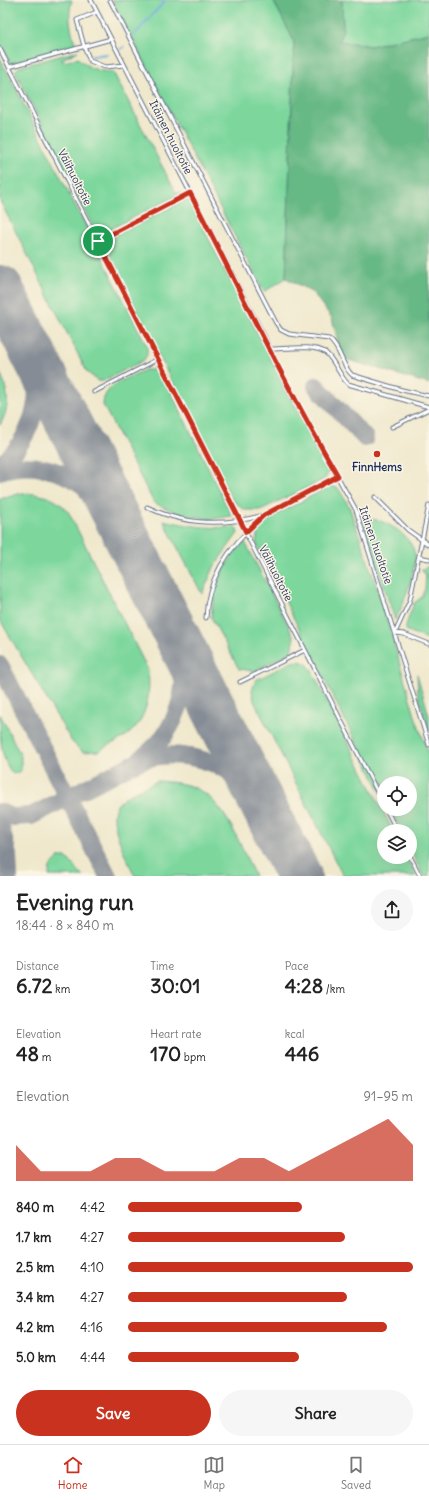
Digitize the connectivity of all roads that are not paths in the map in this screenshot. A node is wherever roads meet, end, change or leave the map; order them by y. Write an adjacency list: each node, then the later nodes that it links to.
1 (91, 0): 3 (lane, Itäinen huoltotie)
2 (110, 0): 14 (lane)
3 (97, 12): 4 (lane, Itäinen huoltotie); 5 (lane)
4 (111, 39): 5 (lane); 7 (lane, Itäinen huoltotie)
5 (84, 46): 7 (lane); 8 (lane)
6 (0, 49): 8 (lane, Välihuoltotie)
7 (124, 65): 9 (lane, Itäinen huoltotie)
8 (9, 67): 10 (lane, Välihuoltotie)
9 (190, 193): 10 (lane); 11 (lane, Itäinen huoltotie)
10 (98, 241): 12 (lane, Välihuoltotie)
11 (270, 349): 15 (lane); 17 (lane, Itäinen huoltotie)
12 (158, 359): 13 (lane); 22 (lane, Välihuoltotie)
13 (94, 392)
14 (429, 396)
15 (429, 408): 16 (lane)
16 (392, 427)
17 (338, 476): 21 (lane); 29 (lane, Itäinen huoltotie)
18 (375, 497): 24 (lane)
19 (429, 505): 24 (lane)
20 (147, 507): 22 (lane)
21 (264, 515): 22 (lane); 23 (lane)
22 (240, 521): 23 (lane, Välihuoltotie)
23 (246, 532): 28 (lane); 31 (lane, Välihuoltotie)
24 (422, 542): 25 (lane); 26 (lane)
25 (429, 545)
26 (419, 558): 27 (lane); 29 (lane)
27 (429, 559)
28 (206, 618)
29 (395, 633): 30 (lane); 33 (lane, Itäinen huoltotie)
30 (429, 644)
31 (305, 650): 32 (lane); 34 (lane, Välihuoltotie)
32 (240, 682)
33 (429, 745)
34 (377, 791)
35 (414, 864): 36 (lane)
36 (420, 876)

